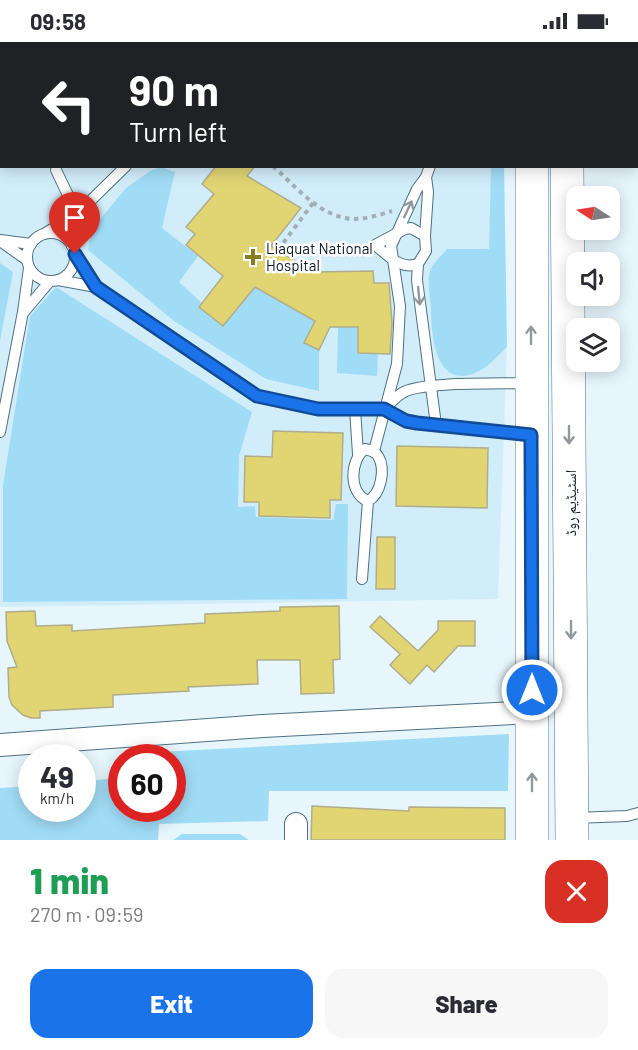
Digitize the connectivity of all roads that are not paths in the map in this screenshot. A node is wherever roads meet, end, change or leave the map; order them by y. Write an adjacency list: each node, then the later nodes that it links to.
1 (124, 168): 6 (lane)
2 (532, 168): 20 (main road, one-way to 2)
3 (567, 168): 21 (main road, اسٹیڈیم روڈ)
4 (56, 170): 6 (lane)
5 (428, 172): 8 (lane, one-way to 5); 9 (lane)
6 (77, 214): 7 (lane); 12 (lane)
7 (44, 234): 11 (lane); 12 (lane)
8 (396, 234): 9 (lane); 13 (lane); 13 (lane)
9 (425, 236): 15 (lane)
10 (0, 240): 11 (lane); 14 (lane)
11 (31, 244): 14 (lane)
12 (74, 250): 16 (lane); 17 (lane)
13 (394, 260): 15 (lane); 23 (lane)
14 (28, 264): 16 (lane); 18 (lane)
15 (418, 264): 19 (lane, one-way to 19)
16 (54, 281): 17 (lane); 18 (lane)
17 (96, 287): 22 (lane)
18 (23, 312): 25 (lane)
19 (433, 386): 20 (lane); 23 (lane); 24 (lane)
20 (531, 390): 21 (main road); 26 (main road)
21 (569, 397): 34 (main road, اسٹیڈیم روڈ, one-way to 34)
22 (355, 409): 23 (lane); 28 (lane)
23 (384, 409): 24 (lane); 27 (lane)
24 (436, 425): 26 (lane)
25 (0, 432)
26 (531, 435): 31 (main road)
27 (374, 451): 28 (lane); 29 (lane)
28 (358, 454): 29 (lane)
29 (368, 501): 30 (lane)
30 (362, 579)
31 (532, 712): 32 (street); 35 (main road, one-way to 31)
32 (0, 745)
33 (638, 813): 34 (lane)
34 (572, 829)
35 (532, 840)

